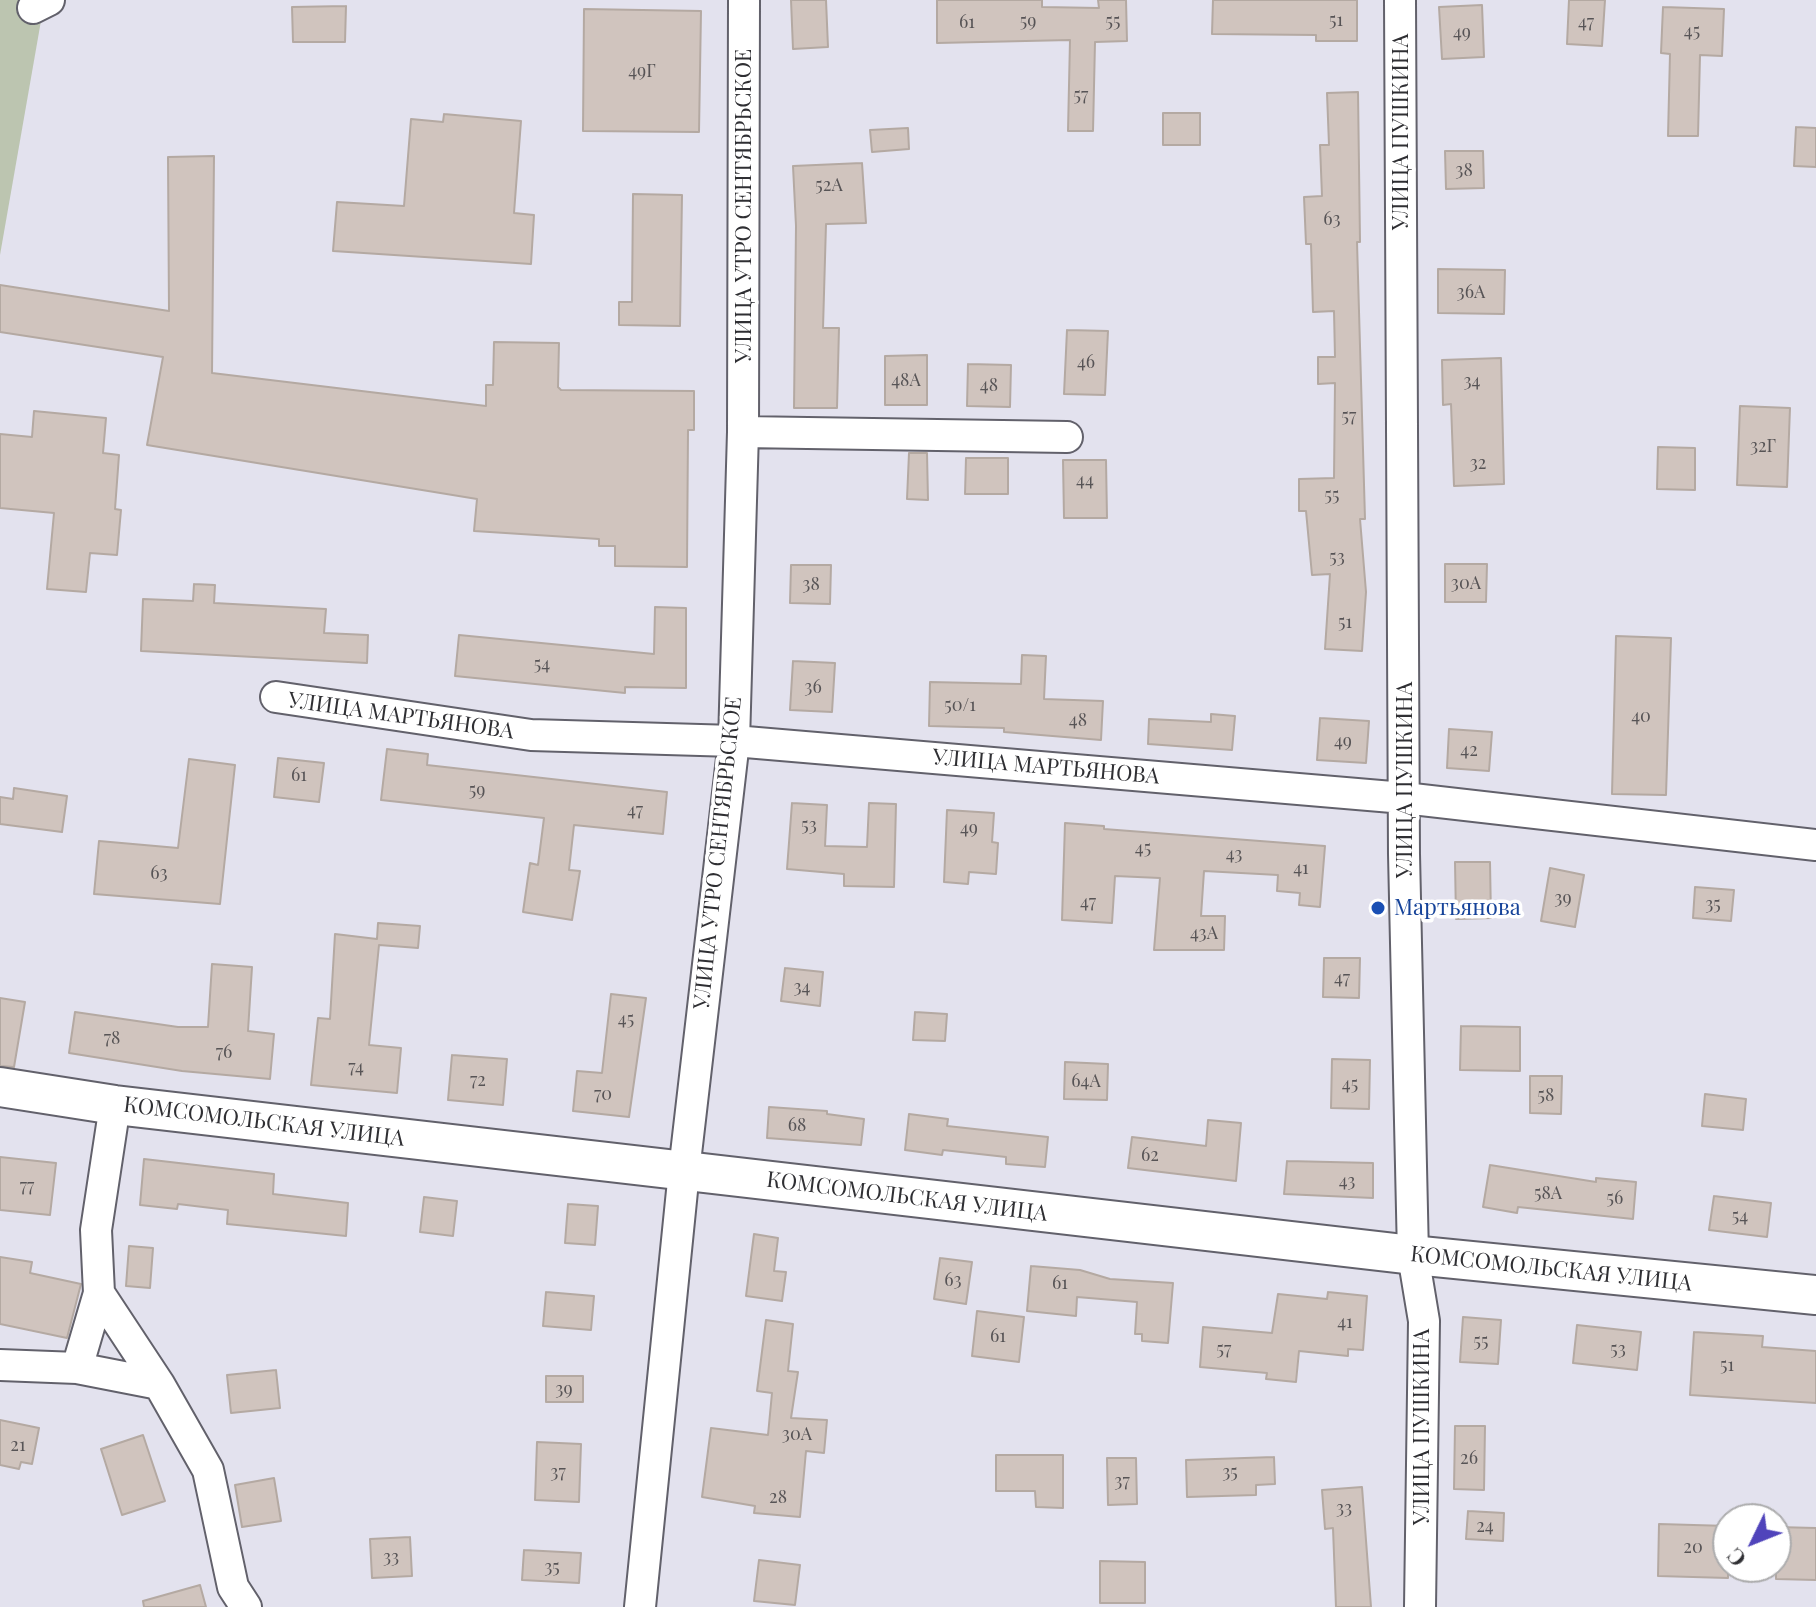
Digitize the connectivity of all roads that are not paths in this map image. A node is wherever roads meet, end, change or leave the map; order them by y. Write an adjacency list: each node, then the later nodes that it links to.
1 (744, 0): 3 (street, УЛИЦА УТРО СЕНТЯБРЬСКОЕ)
2 (1400, 0): 7 (street, УЛИЦА ПУШКИНА)
3 (743, 432): 4 (street); 6 (street, УЛИЦА УТРО СЕНТЯБРЬСКОЕ)
4 (1067, 437)
5 (276, 697): 6 (street, УЛИЦА МАРТЬЯНОВА)
6 (734, 741): 7 (street, УЛИЦА МАРТЬЯНОВА); 11 (street, УЛИЦА УТРО СЕНТЯБРЬСКОЕ)
7 (1404, 798): 8 (street, УЛИЦА МАРТЬЯНОВА); 12 (street, УЛИЦА ПУШКИНА)
8 (1816, 845)
9 (0, 1087): 10 (main road, КОМСОМОЛЬСКАЯ УЛИЦА)
10 (115, 1105): 11 (main road, КОМСОМОЛЬСКАЯ УЛИЦА); 13 (street)
11 (684, 1171): 12 (main road, КОМСОМОЛЬСКАЯ УЛИЦА); 19 (street, УЛИЦА УТРО СЕНТЯБРЬСКОЕ)
12 (1413, 1255): 14 (main road, КОМСОМОЛЬСКАЯ УЛИЦА); 20 (street, УЛИЦА ПУШКИНА)
13 (99, 1293): 16 (street); 17 (street)
14 (1816, 1295)
15 (0, 1365): 16 (street)
16 (77, 1368): 17 (street)
17 (159, 1384): 18 (street)
18 (246, 1607)
19 (640, 1607)
20 (1420, 1607)

